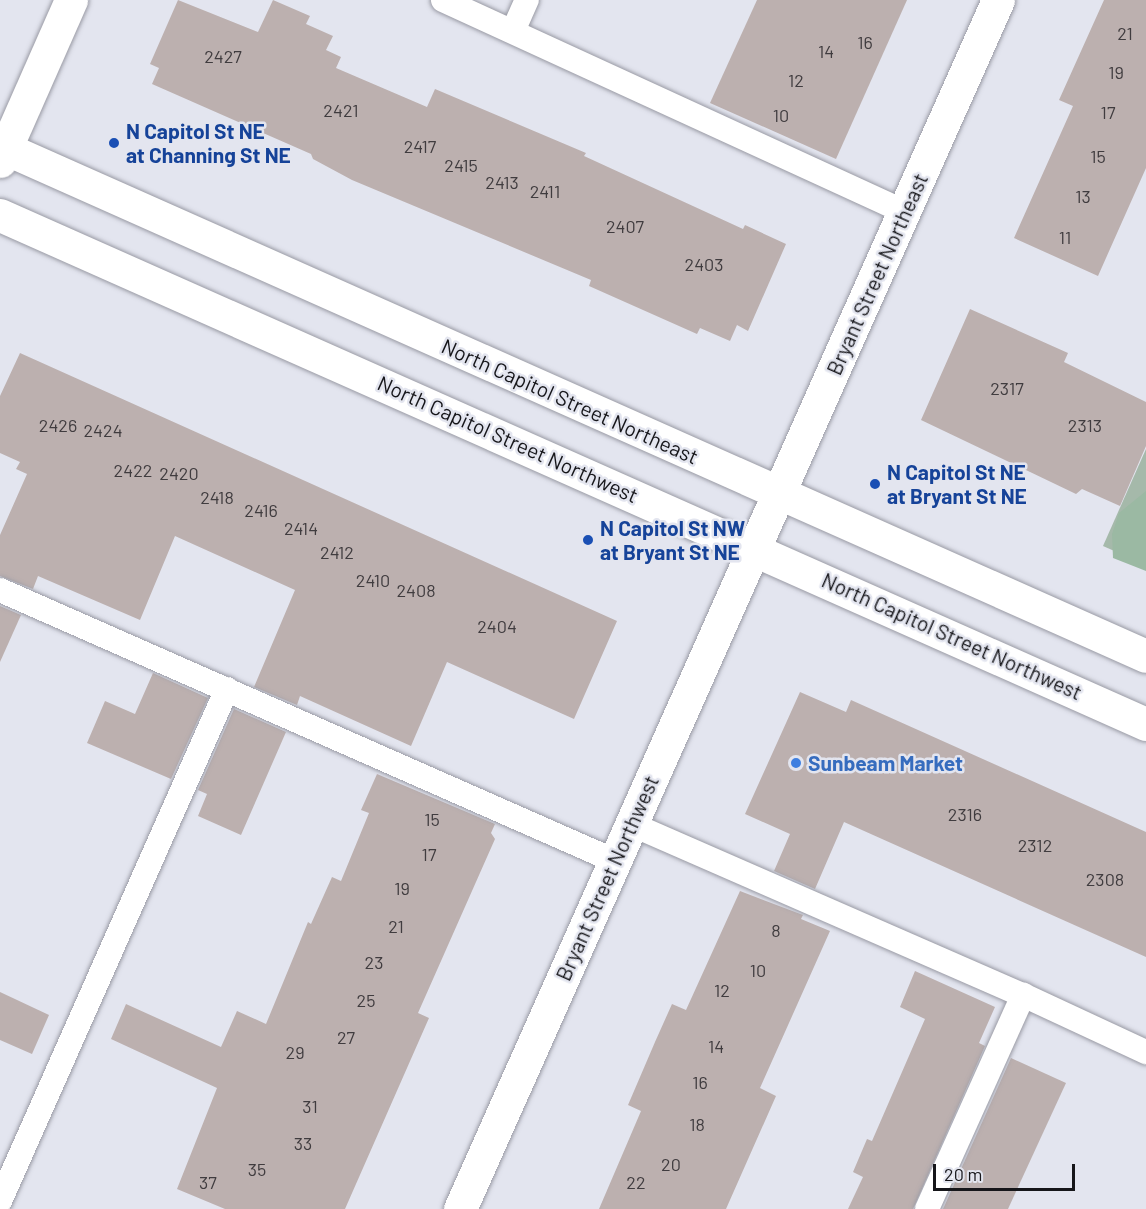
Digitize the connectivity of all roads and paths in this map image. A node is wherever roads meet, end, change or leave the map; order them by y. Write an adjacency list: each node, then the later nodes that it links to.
1 (71, 0): 6 (main road)
2 (443, 0): 5 (lane)
3 (527, 0): 5 (lane)
4 (998, 0): 7 (main road, Bryant Street Northeast)
5 (513, 31): 7 (lane)
6 (2, 152): 9 (main road, North Capitol Street Northeast)
7 (904, 212): 9 (main road, Bryant Street Northeast)
8 (0, 215): 10 (main road, North Capitol Street Northwest)
9 (779, 495): 10 (main road, Bryant Street Northeast); 12 (main road, North Capitol Street Northeast)
10 (754, 548): 14 (main road, North Capitol Street Northwest); 15 (main road, Bryant Street Northwest)
11 (0, 590): 13 (lane)
12 (1144, 655)
13 (227, 689): 16 (lane); 19 (lane)
14 (1146, 724)
15 (631, 824): 16 (main road, Bryant Street Northwest); 17 (lane)
16 (615, 861): 20 (main road, Bryant Street Northwest)
17 (1023, 995): 18 (lane); 21 (lane)
18 (1146, 1052)
19 (0, 1201)
20 (460, 1209)
21 (927, 1209)

